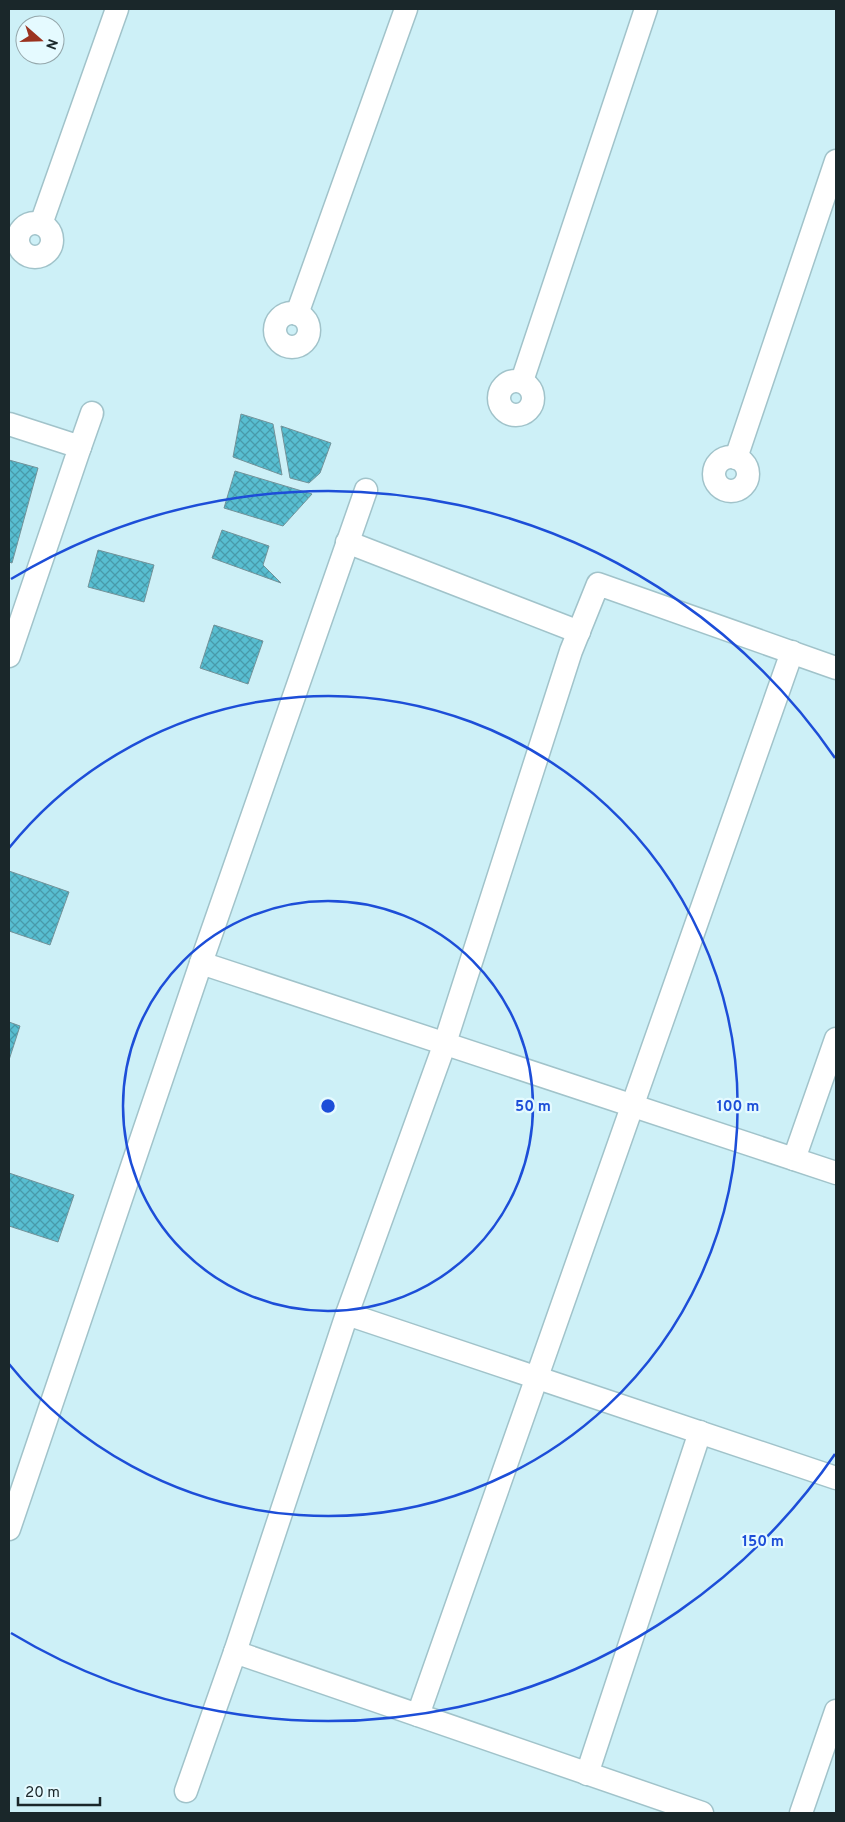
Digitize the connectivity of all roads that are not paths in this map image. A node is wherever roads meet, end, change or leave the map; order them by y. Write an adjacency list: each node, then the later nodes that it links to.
1 (117, 9): 5 (street)
2 (406, 9): 6 (street)
3 (646, 9): 7 (street)
4 (836, 161): 11 (street)
5 (41, 224)
6 (297, 314)
7 (522, 381)
8 (92, 413): 10 (street)
9 (9, 424): 10 (street)
10 (80, 448): 16 (street)
11 (736, 458)
12 (366, 490): 13 (street)
13 (347, 542): 14 (street); 18 (street)
14 (579, 632): 15 (street); 20 (street)
15 (792, 652): 17 (street); 21 (street)
16 (9, 656)
17 (836, 668)
18 (201, 963): 20 (street); 28 (street)
19 (836, 1039): 22 (street)
20 (444, 1043): 21 (street); 24 (street)
21 (632, 1105): 22 (street); 25 (street)
22 (794, 1159): 23 (street)
23 (836, 1173)
24 (347, 1314): 25 (street); 29 (street)
25 (537, 1377): 26 (street); 31 (street)
26 (700, 1432): 27 (street); 32 (street)
27 (836, 1478)
28 (9, 1529)
29 (235, 1652): 31 (street); 33 (street)
30 (836, 1711): 35 (street)
31 (418, 1715): 32 (street)
32 (587, 1774): 34 (street)
33 (186, 1791)
34 (702, 1813)
35 (801, 1813)

